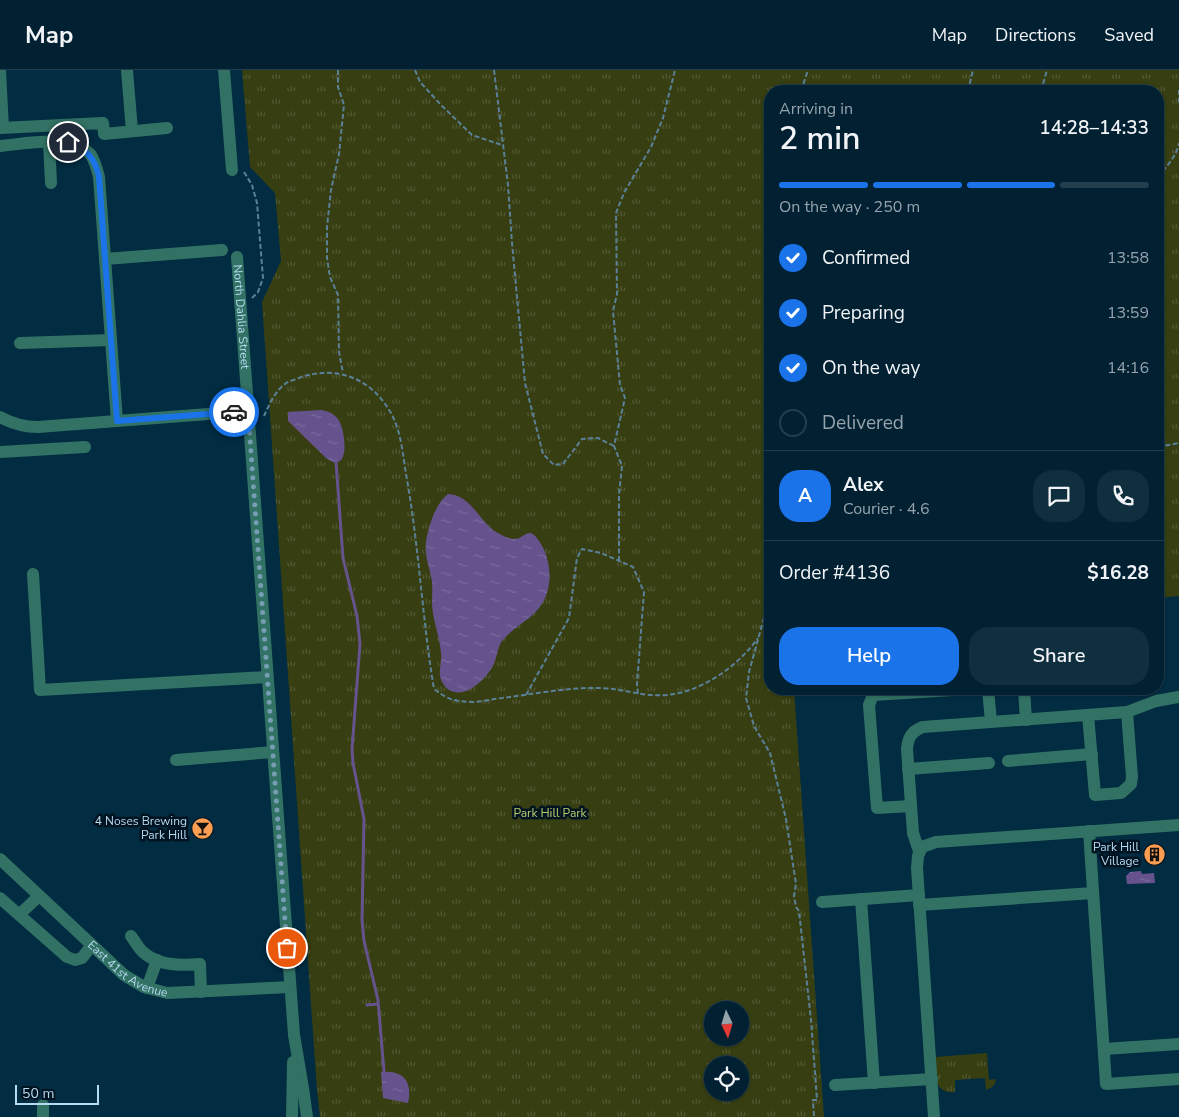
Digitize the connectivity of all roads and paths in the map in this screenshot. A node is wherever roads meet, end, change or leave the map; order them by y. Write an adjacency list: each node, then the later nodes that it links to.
1 (0, 70): 16 (street)
2 (128, 70): 18 (street)
3 (224, 70): 24 (street)
4 (338, 70): 32 (path)
5 (415, 70): 21 (path)
6 (494, 70): 21 (path)
7 (675, 70): 38 (path)
8 (808, 70): 11 (path)
9 (973, 70): 12 (path)
10 (1047, 70): 13 (path)
11 (803, 85)
12 (969, 85)
13 (1043, 85)
14 (1179, 90): 15 (path)
15 (1179, 103)
16 (2, 128): 18 (street)
17 (167, 128): 18 (street)
18 (132, 131)
19 (48, 142): 22 (street); 25 (street); 28 (street)
20 (1179, 143): 23 (path)
21 (502, 145): 38 (path)
22 (0, 146)
23 (1164, 169)
24 (238, 171): 29 (path)
25 (51, 183)
26 (222, 250): 28 (street)
27 (237, 257): 29 (street, North Dahlia Street)
28 (105, 259): 30 (street)
29 (241, 306): 33 (street, North Dahlia Street)
30 (111, 340): 31 (street); 36 (street)
31 (20, 343)
32 (343, 374): 34 (path); 47 (path)
33 (248, 411): 36 (street); 46 (street, North Dahlia Street)
34 (264, 416)
35 (0, 417): 36 (street)
36 (117, 421)
37 (1179, 443): 39 (path)
38 (614, 446): 42 (path)
39 (1164, 446)
40 (85, 447): 41 (street)
41 (0, 452)
42 (619, 561): 47 (path); 48 (path)
43 (33, 574): 46 (street)
44 (764, 617): 45 (path)
45 (758, 638): 48 (path); 92 (path)
46 (268, 677): 59 (street, North Dahlia Street)
47 (526, 695): 48 (path)
48 (638, 695)
49 (867, 695): 54 (street)
50 (873, 695): 54 (street)
51 (989, 695): 58 (street)
52 (1024, 695): 57 (street)
53 (1179, 697): 55 (street)
54 (869, 705): 65 (street)
55 (1126, 712): 56 (street); 60 (street)
56 (1088, 716): 57 (street); 60 (street)
57 (1026, 720): 58 (street)
58 (991, 722): 64 (street)
59 (273, 752): 61 (street); 80 (street, North Dahlia Street)
60 (1092, 754): 62 (street)
61 (176, 760)
62 (1008, 761)
63 (988, 763): 64 (street)
64 (908, 769): 65 (street)
65 (911, 806): 68 (street)
66 (1179, 826): 67 (street)
67 (1089, 831): 68 (street); 70 (street)
68 (919, 851): 74 (street)
69 (0, 860): 71 (street, East 41st Avenue)
70 (1093, 893): 74 (street); 85 (street)
71 (39, 896): 76 (street); 78 (street, East 41st Avenue)
72 (0, 898): 76 (street)
73 (861, 899): 74 (street); 75 (street); 88 (street)
74 (919, 900): 87 (street)
75 (822, 902)
76 (20, 914): 78 (street)
77 (131, 936): 79 (street)
78 (92, 945): 81 (street, East 41st Avenue)
79 (157, 960): 81 (street); 82 (street)
80 (290, 987): 82 (street, East 41st Avenue); 83 (street, North Dahlia Street)
81 (147, 988): 82 (street, East 41st Avenue)
82 (201, 992)
83 (294, 1035): 90 (street, North Dahlia Street); 91 (street, North Dahlia Street)
84 (1179, 1044): 85 (street)
85 (1104, 1049): 86 (street)
86 (1179, 1079)
87 (932, 1080): 88 (street); 93 (street)
88 (874, 1083): 89 (street)
89 (835, 1085)
90 (292, 1117)
91 (307, 1117)
92 (814, 1117)
93 (934, 1117)

